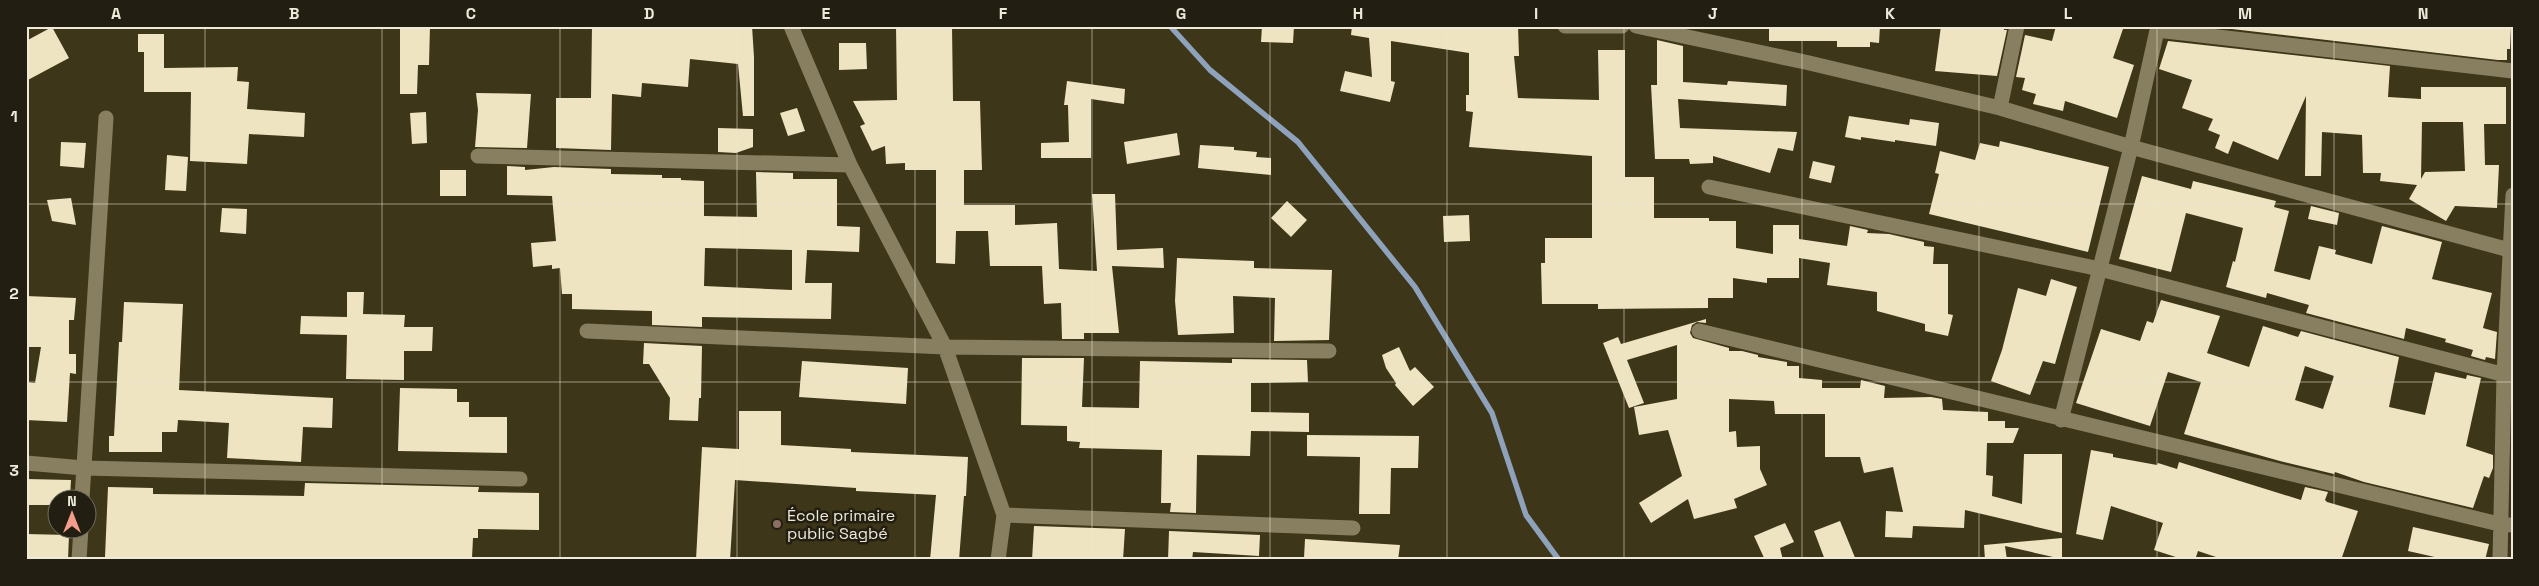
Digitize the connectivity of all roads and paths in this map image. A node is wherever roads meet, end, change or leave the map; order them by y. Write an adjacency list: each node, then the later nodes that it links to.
1 (791, 26): 12 (street)
2 (1565, 26): 3 (street)
3 (1622, 26)
4 (1636, 26): 8 (street)
5 (2017, 26): 8 (street)
6 (2158, 28): 7 (street); 10 (street)
7 (2513, 71)
8 (2000, 108): 10 (street)
9 (106, 118): 24 (street)
10 (2131, 147): 15 (street); 16 (street)
11 (478, 156): 12 (street)
12 (850, 165): 19 (street)
13 (1709, 186): 16 (street)
14 (2513, 195): 15 (street)
15 (2511, 250): 21 (street)
16 (2100, 269): 21 (street); 22 (street)
17 (587, 331): 19 (street)
18 (1699, 331): 22 (street)
19 (945, 347): 20 (street); 27 (street)
20 (1329, 351)
21 (2508, 376): 28 (street)
22 (2061, 420): 28 (street)
23 (26, 463): 24 (street)
24 (84, 468): 25 (street); 26 (street)
25 (520, 479)
26 (83, 488)
27 (1004, 515): 29 (street); 32 (street)
28 (2506, 524): 33 (street)
29 (1353, 528)
30 (80, 538): 31 (street)
31 (79, 560)
32 (998, 560)
33 (2500, 560)

